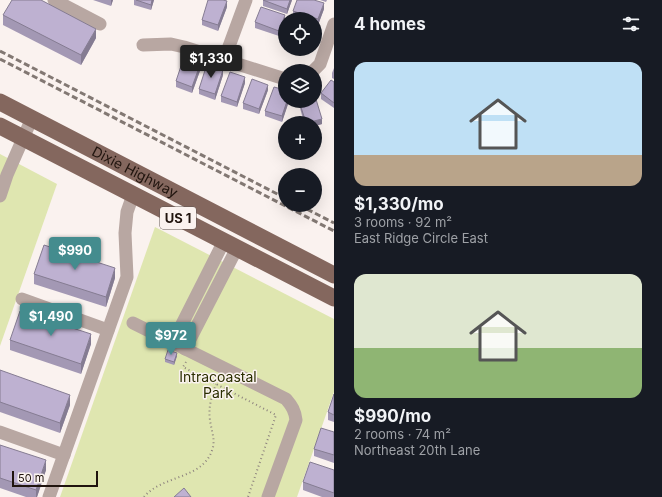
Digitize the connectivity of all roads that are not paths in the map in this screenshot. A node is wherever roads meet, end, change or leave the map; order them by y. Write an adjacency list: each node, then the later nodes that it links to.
1 (246, 0): 6 (street)
2 (62, 2): 3 (street)
3 (100, 24)
4 (334, 24): 7 (street)
5 (143, 45): 6 (street)
6 (224, 60): 8 (street)
7 (320, 64)
8 (278, 77)
9 (0, 102): 10 (main road, Dixie Highway / US 1)
10 (32, 118): 12 (street); 17 (main road, Dixie Highway / US 1)
11 (0, 126): 12 (main road, Dixie Highway / US 1)
12 (23, 138): 13 (street); 14 (main road, Dixie Highway / US 1)
13 (4, 174): 15 (street)
14 (133, 195): 16 (main road, Dixie Highway / US 1); 23 (street)
15 (0, 196)
16 (230, 245): 18 (street); 19 (street); 20 (main road, Dixie Highway / US 1)
17 (334, 274)
18 (201, 286): 19 (street); 24 (street)
19 (214, 293): 25 (street)
20 (334, 298)
21 (22, 299): 23 (street)
22 (133, 323): 24 (street)
23 (108, 330): 27 (street)
24 (172, 342): 25 (street)
25 (186, 354): 29 (street)
26 (0, 432): 27 (street)
27 (64, 455): 28 (street)
28 (49, 497)
29 (268, 497)

